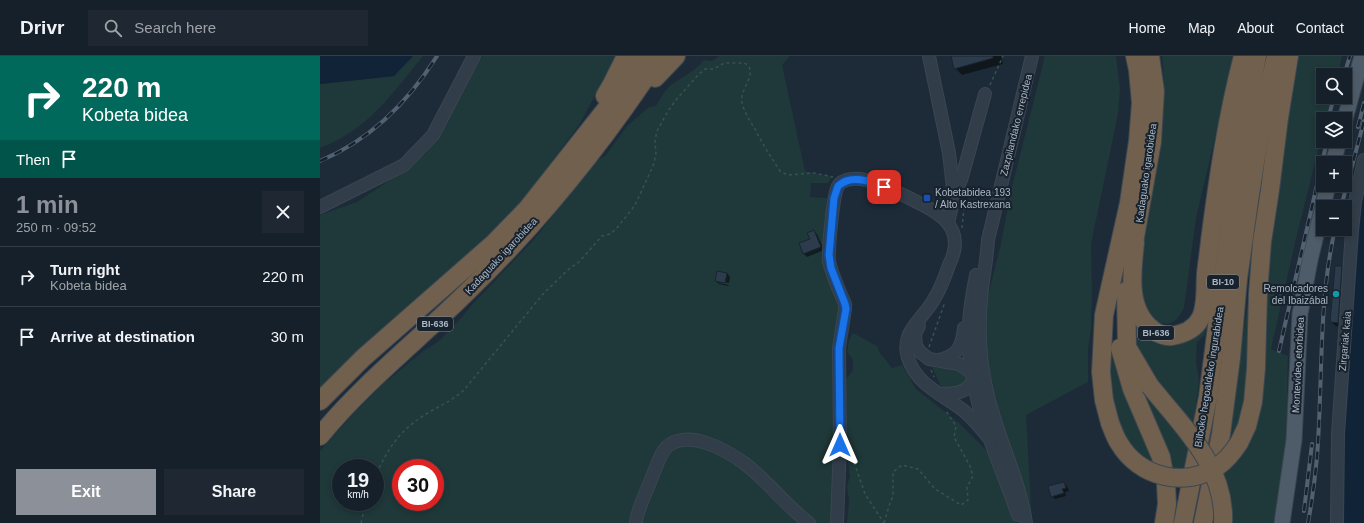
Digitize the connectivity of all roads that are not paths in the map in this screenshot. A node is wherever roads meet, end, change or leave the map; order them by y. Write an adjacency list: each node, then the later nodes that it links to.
1 (474, 56): 22 (street)
2 (626, 56): 18 (highway)
3 (644, 56): 18 (highway, Kadaguako igarobidea / BI-636)
4 (660, 56): 16 (highway, Kadaguako igarobidea / BI-636)
5 (676, 56): 16 (highway)
6 (929, 56): 21 (street)
7 (1032, 56): 25 (street, Zazpilandako errepidea)
8 (1135, 56): 23 (highway, Kadaguako igarobidea)
9 (1150, 56): 26 (highway, Kadaguako igarobidea / BI-636)
10 (1243, 56): 26 (highway, BI-636)
11 (1258, 56): 36 (highway, Bilboko hegoaldeko ingurabidea / BI-10)
12 (1276, 56): 43 (highway, Bilboko hegoaldeko ingurabidea / BI-10)
13 (1289, 56): 23 (highway, bridge)
14 (1362, 56): 17 (main road)
15 (985, 94): 21 (street)
16 (628, 105): 34 (highway, Kadaguako igarobidea / BI-636)
17 (1347, 112)
18 (569, 157): 33 (highway, Kadaguako igarobidea / BI-636)
19 (1364, 160): 46 (street, Zirgariak kaia)
20 (1326, 192): 45 (main road, Montevideo etorbidea)
21 (954, 197): 24 (street)
22 (320, 206)
23 (1128, 208): 42 (highway)
24 (948, 223): 28 (street); 39 (street)
25 (988, 240): 27 (street); 29 (street)
26 (1135, 242): 44 (highway, bridge)
27 (972, 295): 30 (street); 31 (street)
28 (926, 310): 30 (street); 32 (street)
29 (980, 324): 31 (street); 35 (street)
30 (934, 362): 31 (street)
31 (973, 376): 32 (street); 35 (street)
32 (940, 394): 35 (street)
33 (320, 400)
34 (320, 436)
35 (997, 442): 40 (street); 41 (street)
36 (1185, 515)
37 (636, 523): 38 (street)
38 (809, 523)
39 (837, 523)
40 (1020, 523)
41 (1026, 523)
42 (1164, 523)
43 (1203, 523)
44 (1223, 523)
45 (1282, 523)
46 (1337, 523)

